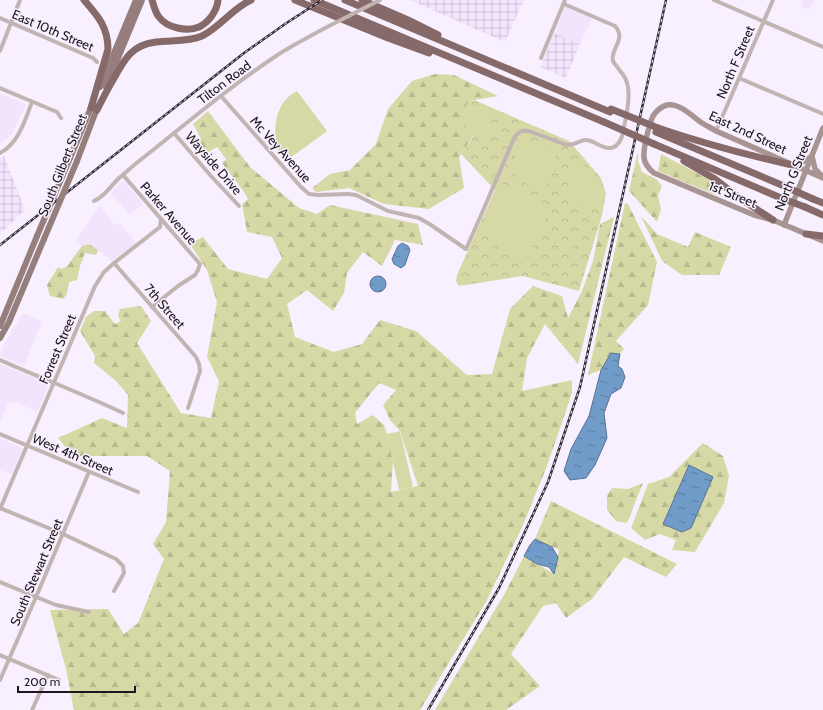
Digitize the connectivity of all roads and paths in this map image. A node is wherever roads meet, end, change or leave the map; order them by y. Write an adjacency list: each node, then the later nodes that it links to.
1 (20, 0): 19 (street)
2 (84, 0): 30 (highway)
3 (136, 0): 30 (main road, South Gilbert Street)
4 (142, 0): 30 (main road, South Gilbert Street)
5 (152, 0): 6 (highway)
6 (218, 0)
7 (251, 0): 30 (highway)
8 (288, 0): 15 (highway)
9 (314, 0): 27 (highway)
10 (345, 0): 22 (highway)
11 (362, 0): 22 (highway)
12 (380, 0): 28 (street, Tilton Road, bridge)
13 (714, 0): 18 (street)
14 (773, 0): 18 (street, North F Street)
15 (298, 1): 27 (highway)
16 (564, 2): 23 (street); 28 (street, Mc Vey Avenue)
17 (0, 18): 19 (street, East 10th Street)
18 (763, 22): 20 (street); 25 (street, North F Street)
19 (11, 23): 21 (street); 24 (street, East 10th Street)
20 (823, 47)
21 (0, 51)
22 (481, 58): 34 (highway)
23 (541, 58)
24 (97, 62)
25 (739, 78): 31 (street); 35 (street, North F Street)
26 (0, 88): 29 (street)
27 (527, 90): 37 (highway, bridge)
28 (221, 96): 36 (street, Tilton Road)
29 (32, 102): 32 (street); 38 (street)
30 (94, 109): 57 (main road, South Gilbert Street, bridge); 58 (main road, South Gilbert Street, bridge)
31 (823, 114)
32 (61, 118)
33 (823, 128): 39 (street, North G Street)
34 (657, 130): 41 (highway); 46 (highway, bridge)
35 (716, 131): 40 (street, East 2nd Street); 41 (street, East 2nd Street)
36 (174, 132): 43 (street, Tilton Road); 47 (street, Wayside Drive)
37 (661, 147): 48 (highway, bridge); 50 (highway)
38 (0, 153)
39 (812, 156): 41 (street); 42 (street, North G Street); 44 (street)
40 (644, 158): 50 (street, 1st Street)
41 (792, 165): 42 (street, East 2nd Street)
42 (806, 171): 44 (street, East 2nd Street); 51 (street, North G Street)
43 (123, 175): 45 (street, Tilton Road); 49 (street, Parker Avenue)
44 (823, 177)
45 (94, 201)
46 (823, 203)
47 (239, 206)
48 (823, 215)
49 (162, 219): 55 (street, Forrest Street); 56 (street, Parker Avenue)
50 (773, 220): 51 (street, 1st Street)
51 (784, 225): 52 (street, 1st Street)
52 (806, 234): 53 (highway); 54 (street, 1st Street)
53 (823, 236)
54 (823, 241)
55 (114, 263): 56 (street, 7th Street); 60 (street, Forrest Street)
56 (152, 307): 61 (street, 7th Street)
57 (0, 326)
58 (0, 338)
59 (0, 360): 60 (street)
60 (53, 383): 62 (street); 64 (street, Forrest Street)
61 (188, 408)
62 (123, 413)
63 (0, 434): 64 (street, West 4th Street)
64 (27, 446): 65 (street, West 4th Street); 67 (street, Forrest Street)
65 (89, 472): 66 (street, West 4th Street); 68 (street, South Stewart Street)
66 (138, 492)
67 (0, 508): 68 (street)
68 (63, 534): 70 (street); 71 (street, South Stewart Street)
69 (0, 582): 71 (street)
70 (114, 591)
71 (36, 597): 72 (street); 74 (street, South Stewart Street)
72 (89, 612)
73 (0, 655): 74 (street)
74 (10, 658): 75 (street); 76 (street, South Stewart Street)
75 (48, 675): 77 (street); 78 (street)
76 (0, 680)
77 (59, 680)
78 (32, 710)

